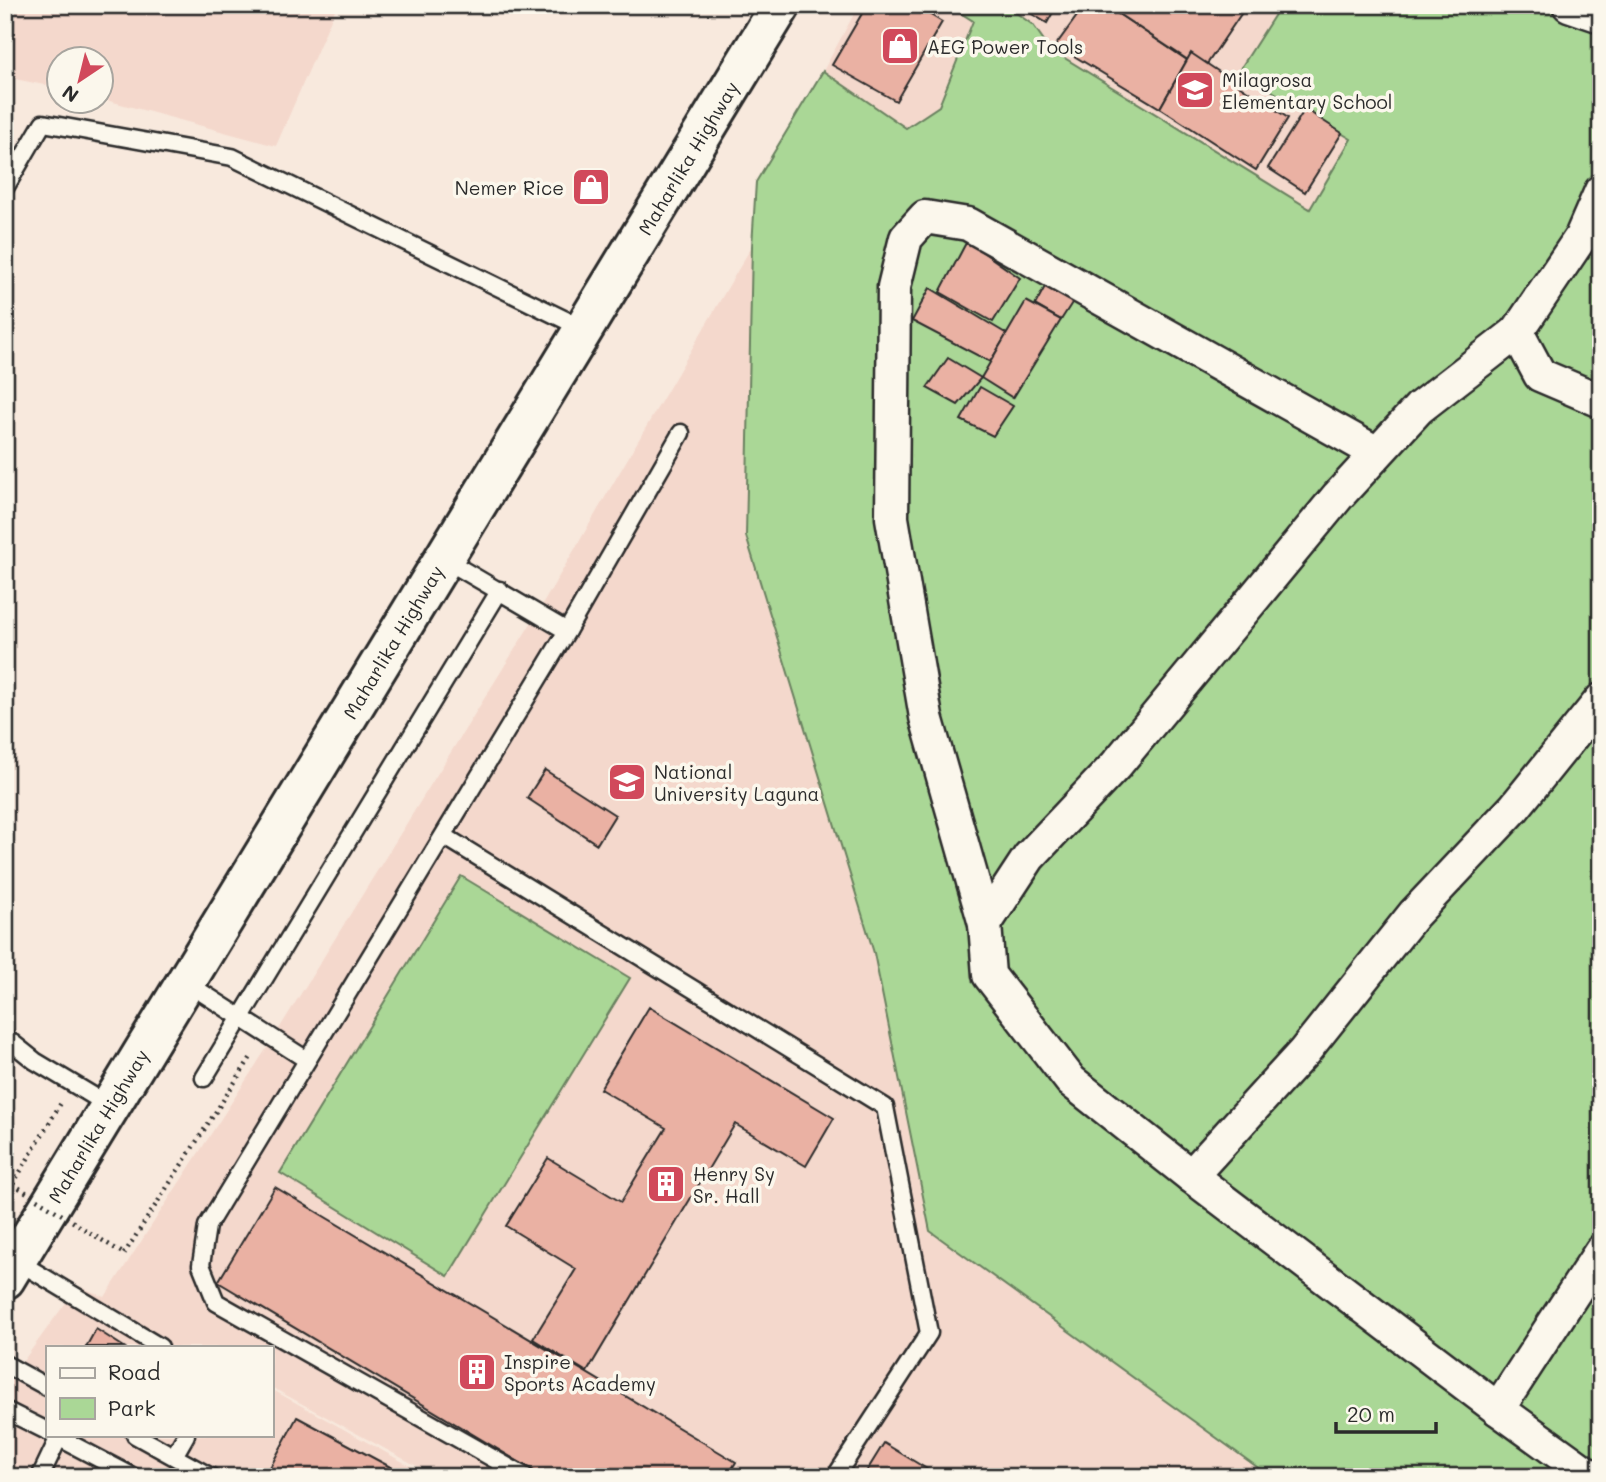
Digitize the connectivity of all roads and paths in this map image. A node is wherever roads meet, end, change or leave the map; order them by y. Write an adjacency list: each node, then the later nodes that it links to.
1 (781, 5): 6 (highway, Maharlika Highway)
2 (1569, 5): 3 (street)
3 (1601, 16)
4 (5, 188): 6 (lane)
5 (1601, 191): 7 (street)
6 (584, 329): 11 (highway, Maharlika Highway)
7 (1517, 332): 8 (street); 10 (street)
8 (1601, 401)
9 (681, 433): 13 (lane)
10 (1377, 453): 16 (street); 16 (street)
11 (444, 559): 12 (lane); 17 (highway, Maharlika Highway)
12 (500, 590): 13 (lane); 18 (lane)
13 (567, 631): 15 (lane)
14 (1601, 700): 25 (street)
15 (444, 836): 21 (lane); 43 (lane)
16 (985, 923): 25 (street)
17 (187, 983): 18 (lane); 23 (highway, Maharlika Highway)
18 (242, 1017): 19 (lane); 22 (lane)
19 (266, 1033): 21 (lane); 24 (path, bridge)
20 (5, 1037): 23 (lane)
21 (307, 1060): 42 (lane)
22 (204, 1078)
23 (110, 1106): 27 (highway, Maharlika Highway)
24 (48, 1126)
25 (1191, 1176): 31 (street)
26 (1601, 1251): 31 (street)
27 (11, 1270): 28 (lane)
28 (158, 1346)
29 (5, 1364): 30 (lane)
30 (46, 1386)
31 (1498, 1409): 44 (street)
32 (5, 1410): 33 (lane)
33 (46, 1430)
34 (52, 1436): 39 (lane)
35 (57, 1436): 40 (lane)
36 (137, 1436): 38 (lane)
37 (185, 1436): 38 (lane)
38 (174, 1456): 41 (lane)
39 (40, 1477)
40 (134, 1477)
41 (211, 1477)
42 (526, 1477)
43 (835, 1477)
44 (1592, 1477)

